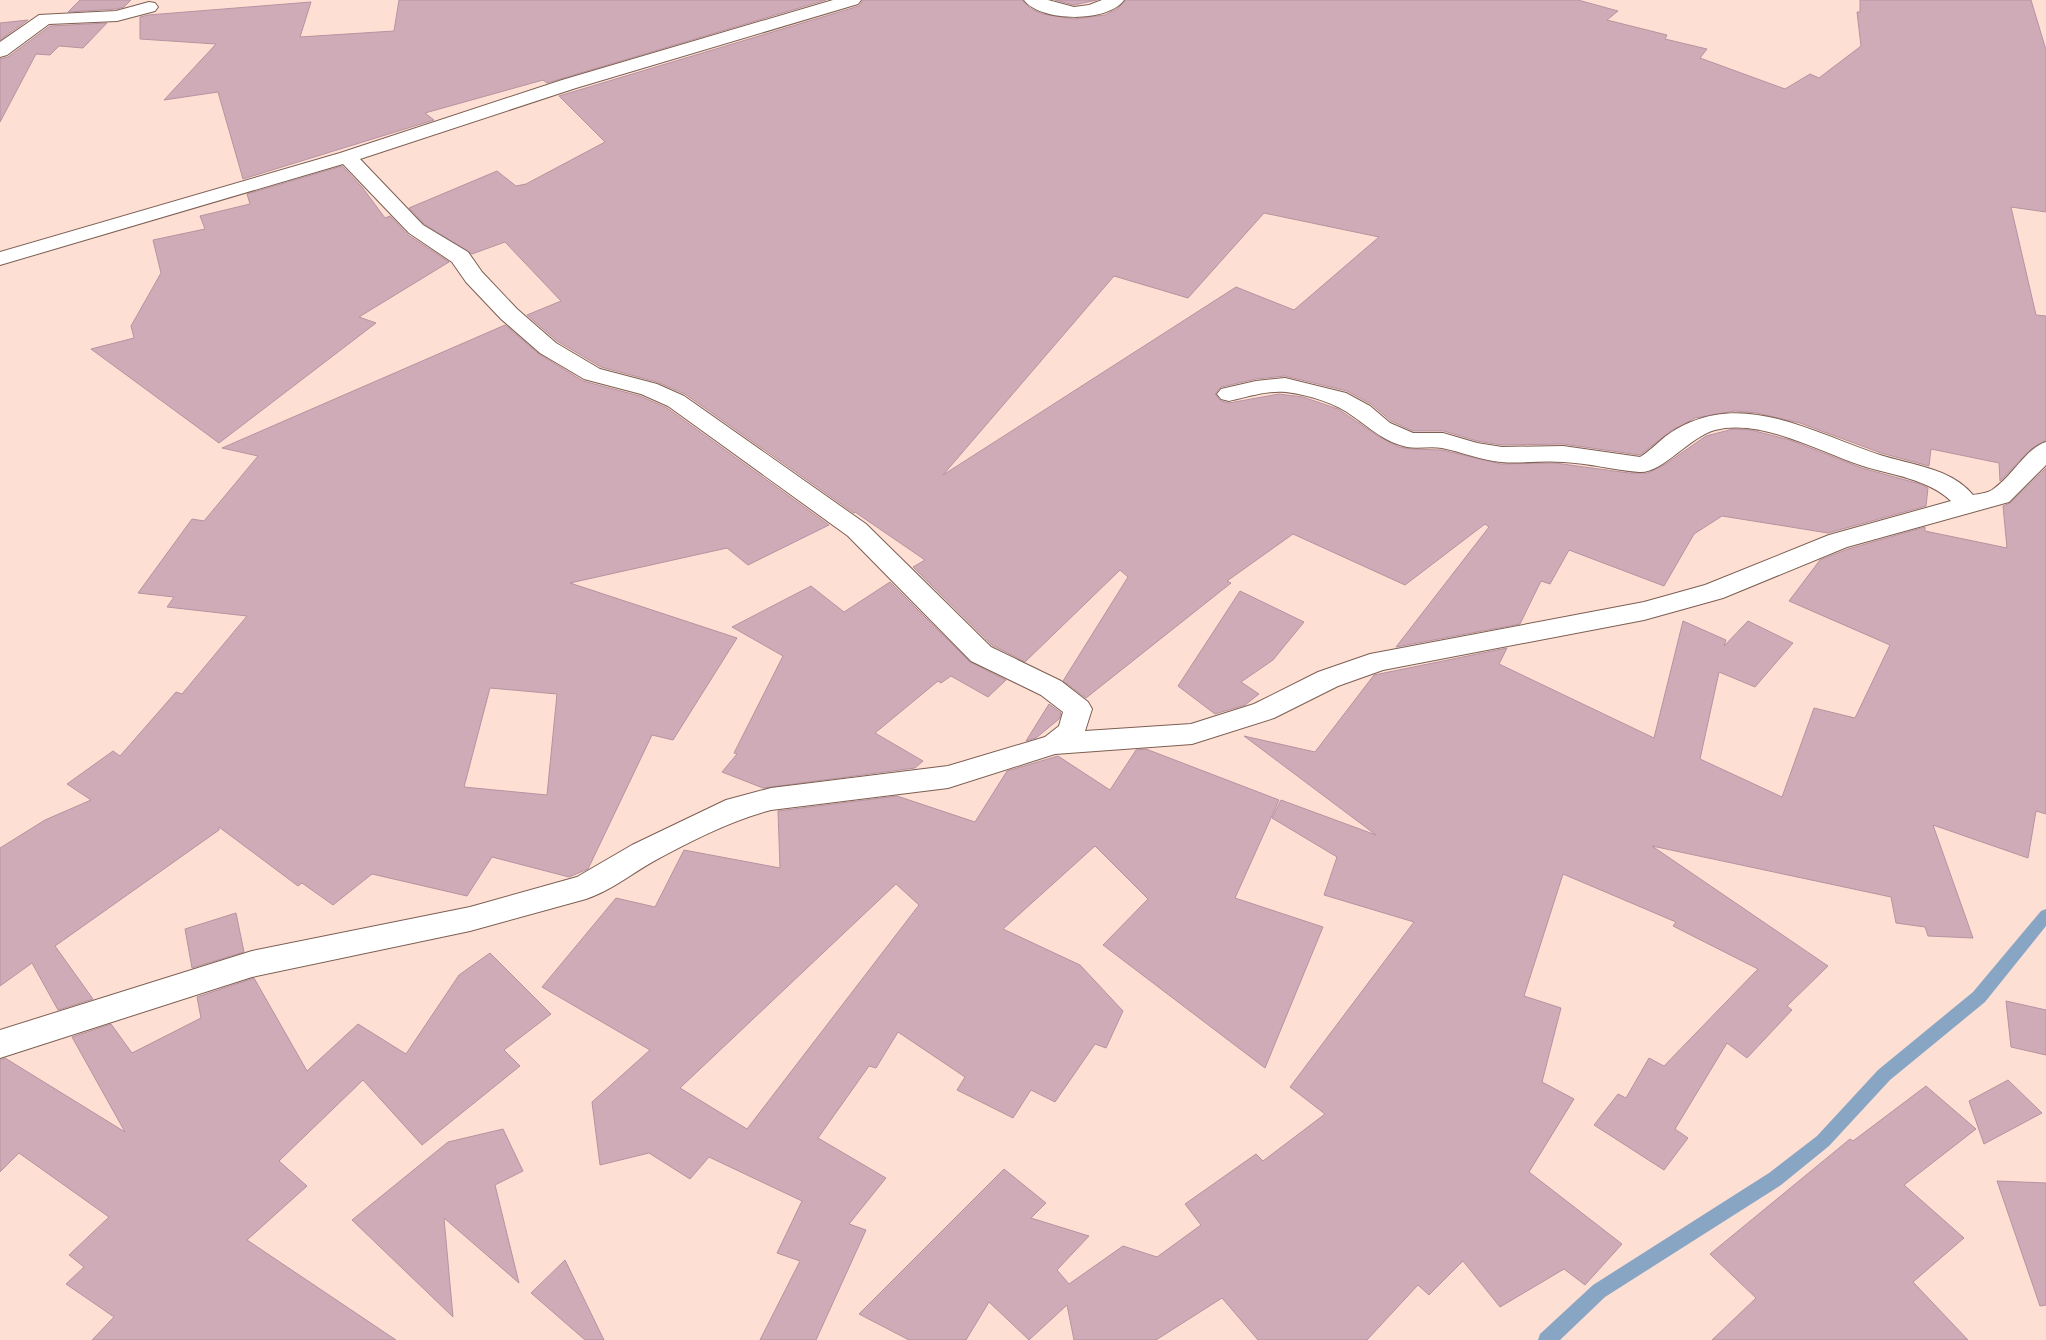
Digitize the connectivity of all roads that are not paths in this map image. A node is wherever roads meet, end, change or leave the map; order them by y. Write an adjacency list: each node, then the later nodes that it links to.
1 (852, 0): 6 (street)
2 (1033, 0): 3 (street)
3 (1115, 0)
4 (149, 6): 5 (street)
5 (0, 51)
6 (347, 157): 7 (street); 11 (street)
7 (0, 259)
8 (1229, 394): 10 (street)
9 (2046, 450): 10 (street)
10 (1967, 505): 11 (street)
11 (1055, 744): 12 (street)
12 (0, 1044)

